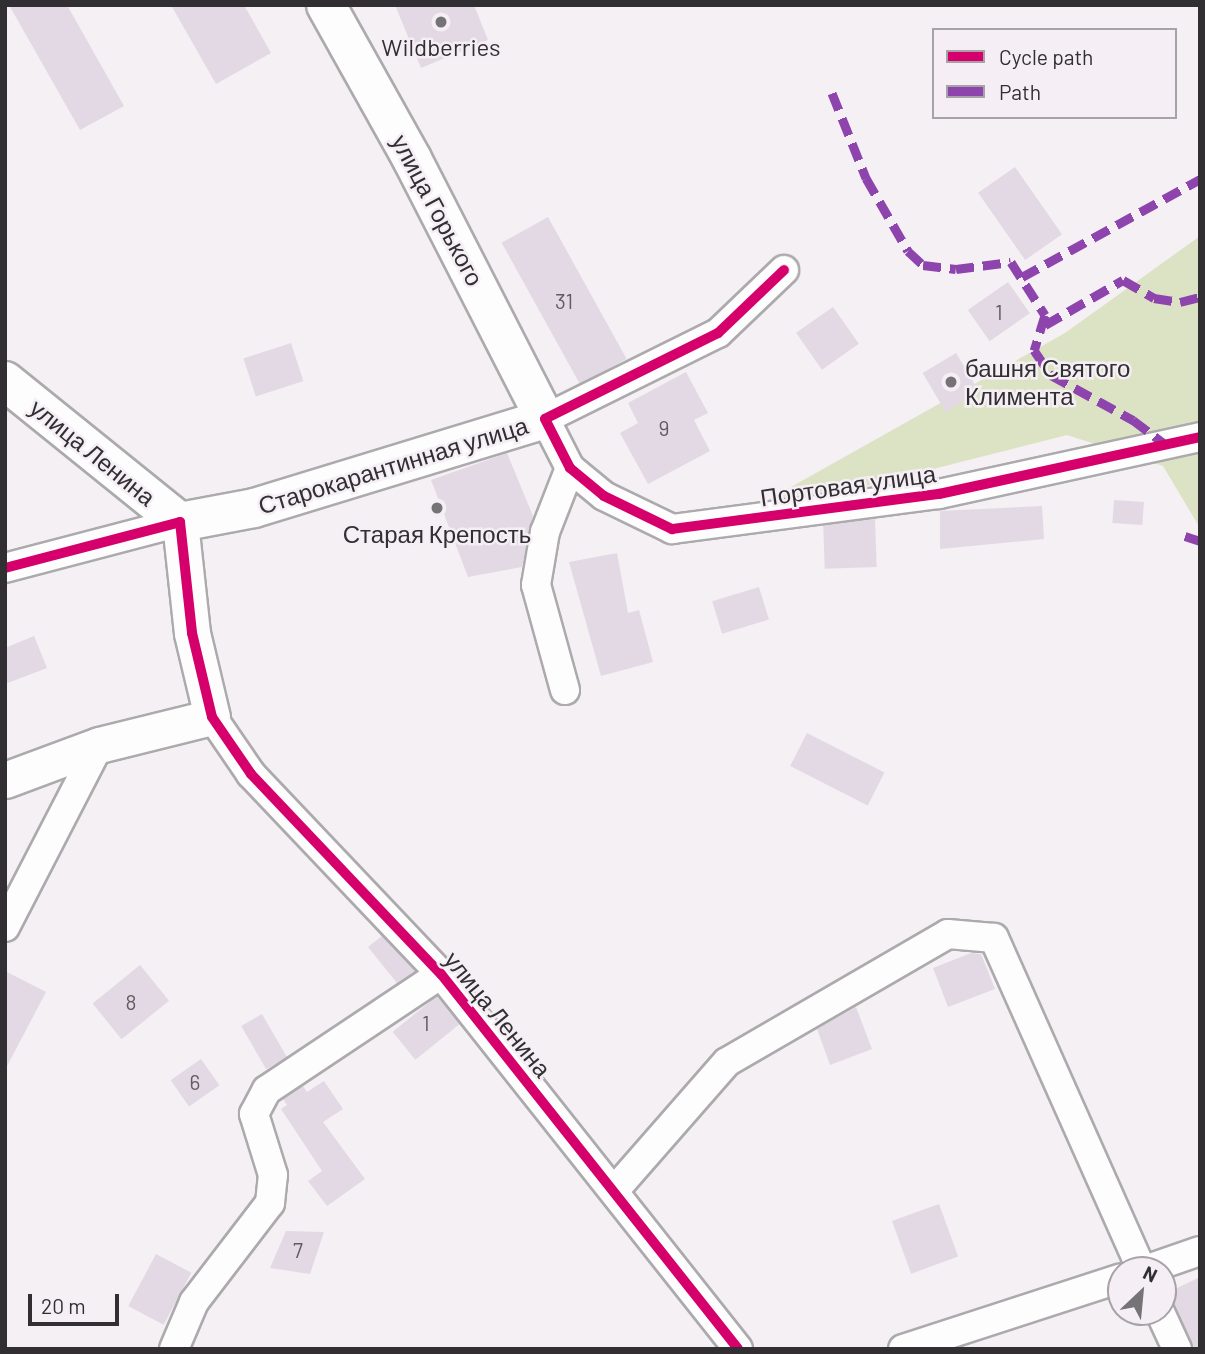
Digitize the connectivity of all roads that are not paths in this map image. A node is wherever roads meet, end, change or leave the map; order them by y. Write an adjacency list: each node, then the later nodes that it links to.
1 (326, 5): 4 (main road, улица Горького)
2 (784, 270): 4 (street, Старокарантинная улица)
3 (5, 382): 7 (main road, улица Ленина)
4 (545, 419): 6 (street, Портовая улица); 7 (main road, Старокарантинная улица)
5 (1200, 437): 6 (street, Портовая улица)
6 (570, 468): 9 (street)
7 (180, 522): 8 (street, Старокарантинная улица); 10 (street)
8 (5, 568)
9 (565, 690)
10 (212, 717): 11 (street); 14 (street, улица Ленина)
11 (99, 745): 12 (street); 13 (street)
12 (5, 780)
13 (5, 927)
14 (441, 974): 15 (street, улица Ленина); 22 (street)
15 (614, 1191): 17 (street); 23 (street, улица Ленина)
16 (1200, 1251): 18 (street)
17 (1137, 1256)
18 (1177, 1259)
19 (1107, 1283): 21 (street)
20 (1166, 1326): 24 (street)
21 (917, 1346)
22 (174, 1349)
23 (738, 1349)
24 (1177, 1349)

